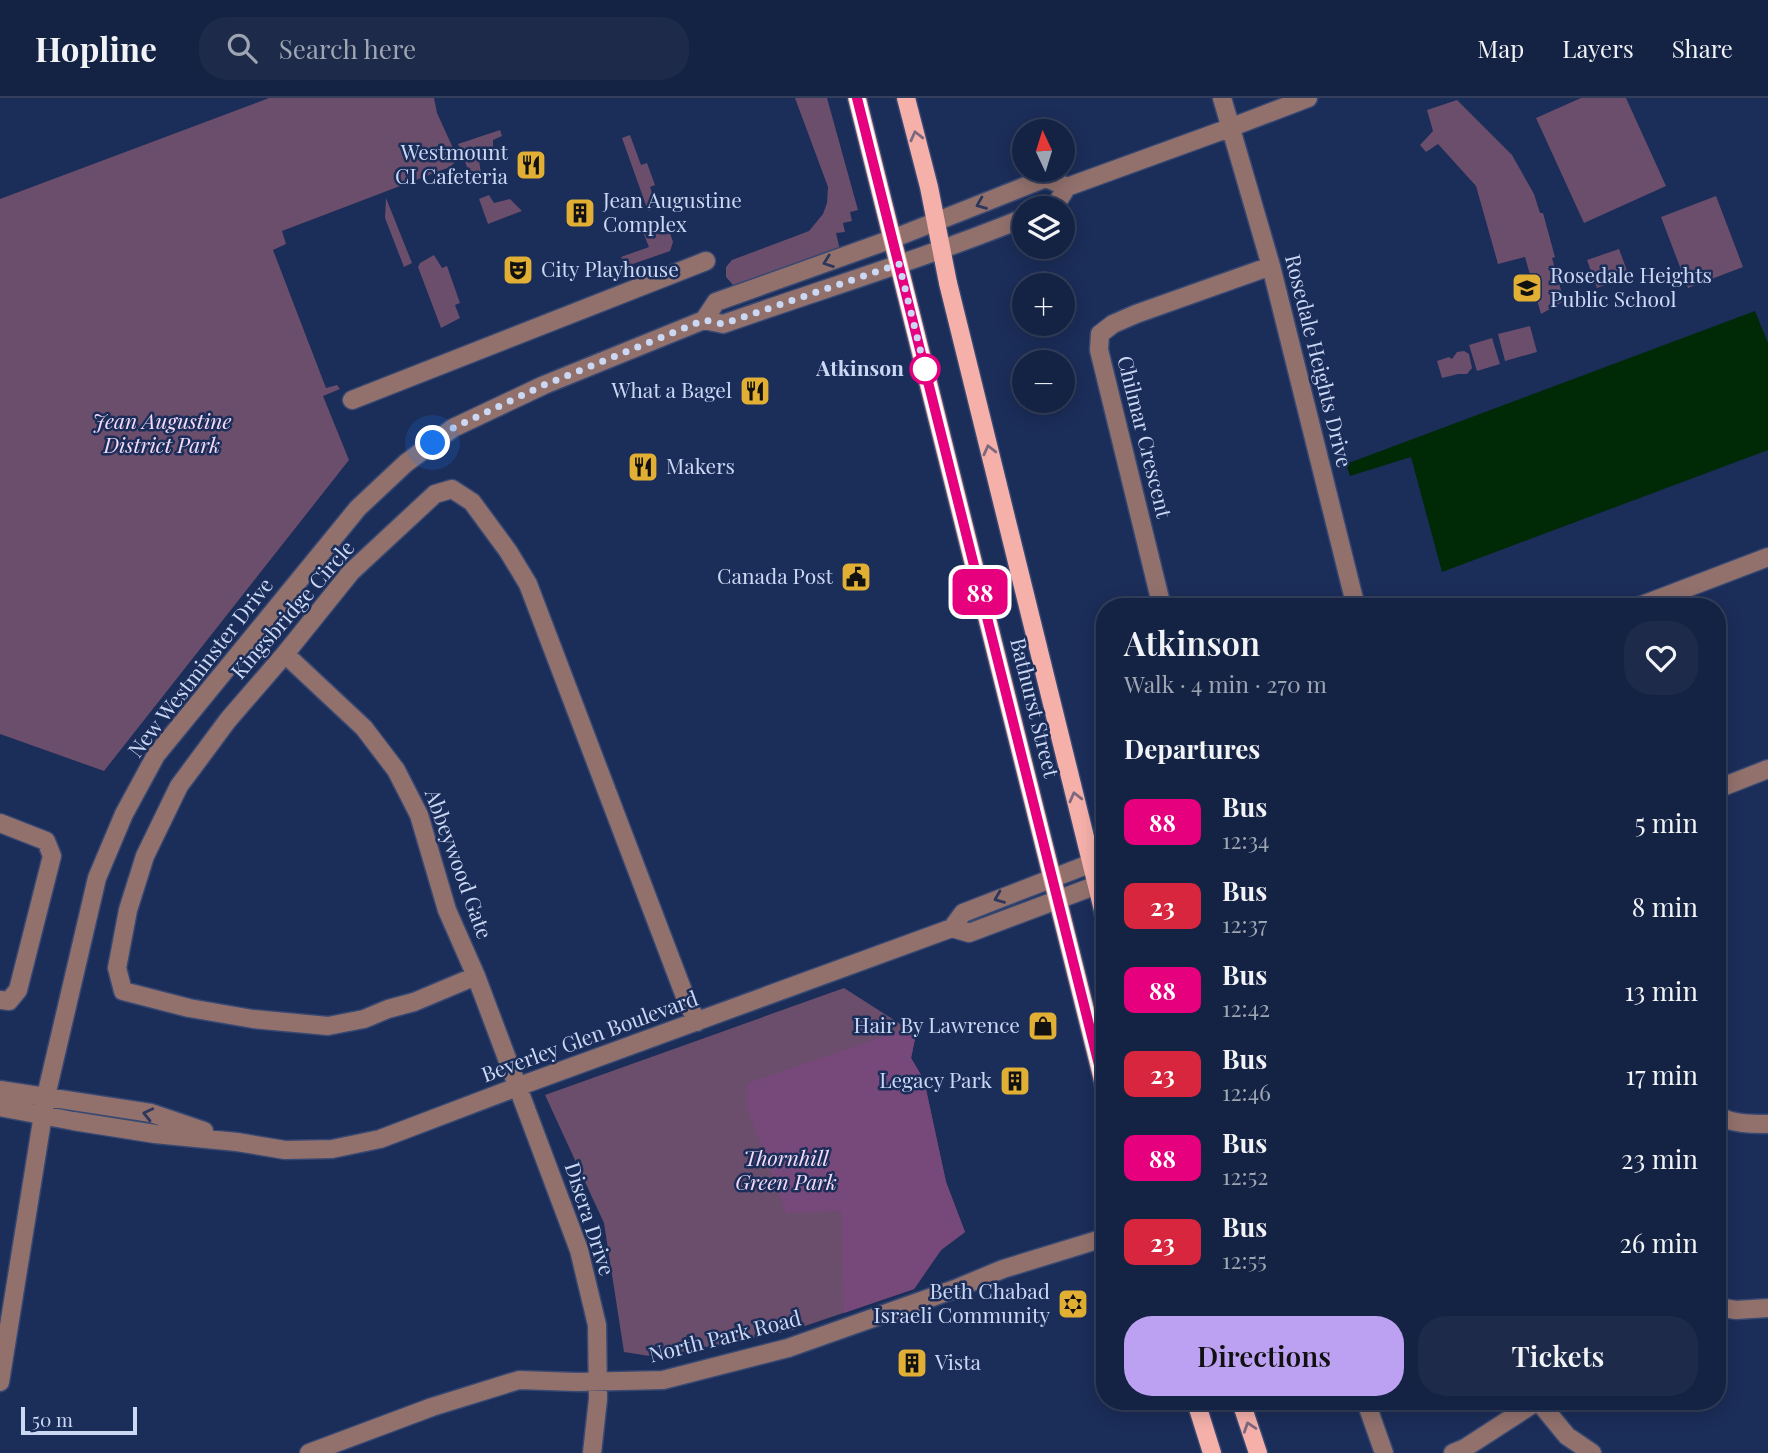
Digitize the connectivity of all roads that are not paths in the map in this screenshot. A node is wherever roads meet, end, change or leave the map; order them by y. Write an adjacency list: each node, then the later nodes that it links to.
1 (857, 98): 10 (main road, Bathurst Street)
2 (906, 98): 8 (main road, Bathurst Street, one-way to 2)
3 (1222, 98): 5 (street, Rosedale Heights Drive)
4 (1308, 98): 5 (street)
5 (1232, 127): 6 (street); 14 (street, Rosedale Heights Drive)
6 (1067, 187): 7 (street); 8 (street, New Westminster Drive, one-way to 8)
7 (1061, 196)
8 (936, 223): 10 (street, New Westminster Drive); 11 (main road, Bathurst Street)
9 (1012, 223): 11 (street, New Westminster Drive)
10 (892, 239): 13 (main road, Bathurst Street); 15 (street, New Westminster Drive, one-way to 15)
11 (941, 250): 13 (street, New Westminster Drive); 25 (main road, Bathurst Street, one-way to 11)
12 (706, 261): 16 (street)
13 (899, 264): 15 (street, New Westminster Drive); 26 (main road, Bathurst Street)
14 (1271, 266): 18 (street, Chilmar Crescent); 19 (street, Rosedale Heights Drive)
15 (704, 320): 37 (street, New Westminster Drive)
16 (352, 400)
17 (1768, 557): 20 (street)
18 (1160, 598)
19 (1354, 598)
20 (1661, 598)
21 (285, 654): 31 (street, Abbeywood Gate); 31 (street, Kingsbridge Circle); 33 (street, Kingsbridge Circle)
22 (1768, 769): 23 (street)
23 (1726, 785)
24 (0, 823): 32 (street)
25 (1091, 863): 26 (street, Beverley Glen Boulevard); 27 (main road, Bathurst Street)
26 (1053, 877): 29 (main road, Bathurst Street); 30 (street, Beverley Glen Boulevard, one-way to 30)
27 (1096, 881)
28 (1096, 885): 29 (street, Beverley Glen Boulevard)
29 (1058, 900): 30 (street, Beverley Glen Boulevard); 34 (main road, Bathurst Street)
30 (952, 928): 33 (street, Beverley Glen Boulevard)
31 (476, 976): 35 (street, Abbeywood Gate)
32 (0, 1000)
33 (697, 1022): 35 (street, Beverley Glen Boulevard)
34 (1096, 1053)
35 (517, 1087): 42 (street, Beverley Glen Boulevard); 46 (street, Disera Drive)
36 (0, 1090): 37 (street, Beverley Glen Boulevard)
37 (46, 1097): 39 (street, New Westminster Drive); 42 (street, Beverley Glen Boulevard, one-way to 37)
38 (0, 1107): 39 (street, Beverley Glen Boulevard)
39 (44, 1115): 42 (street, Beverley Glen Boulevard); 47 (street, New Westminster Drive)
40 (1726, 1119): 41 (street)
41 (1768, 1124)
42 (237, 1142)
43 (1096, 1240): 46 (street, North Park Road)
44 (1726, 1308): 45 (street)
45 (1768, 1308)
46 (598, 1381): 53 (street, North Park Road); 54 (street, Disera Drive)
47 (0, 1382)
48 (1199, 1410): 55 (main road)
49 (1244, 1410): 56 (main road, one-way to 49)
50 (1369, 1410): 57 (street)
51 (1525, 1410): 58 (street)
52 (1544, 1410): 59 (street)
53 (309, 1453)
54 (592, 1453)
55 (1212, 1453)
56 (1258, 1453)
57 (1384, 1453)
58 (1453, 1453)
59 (1592, 1453)

